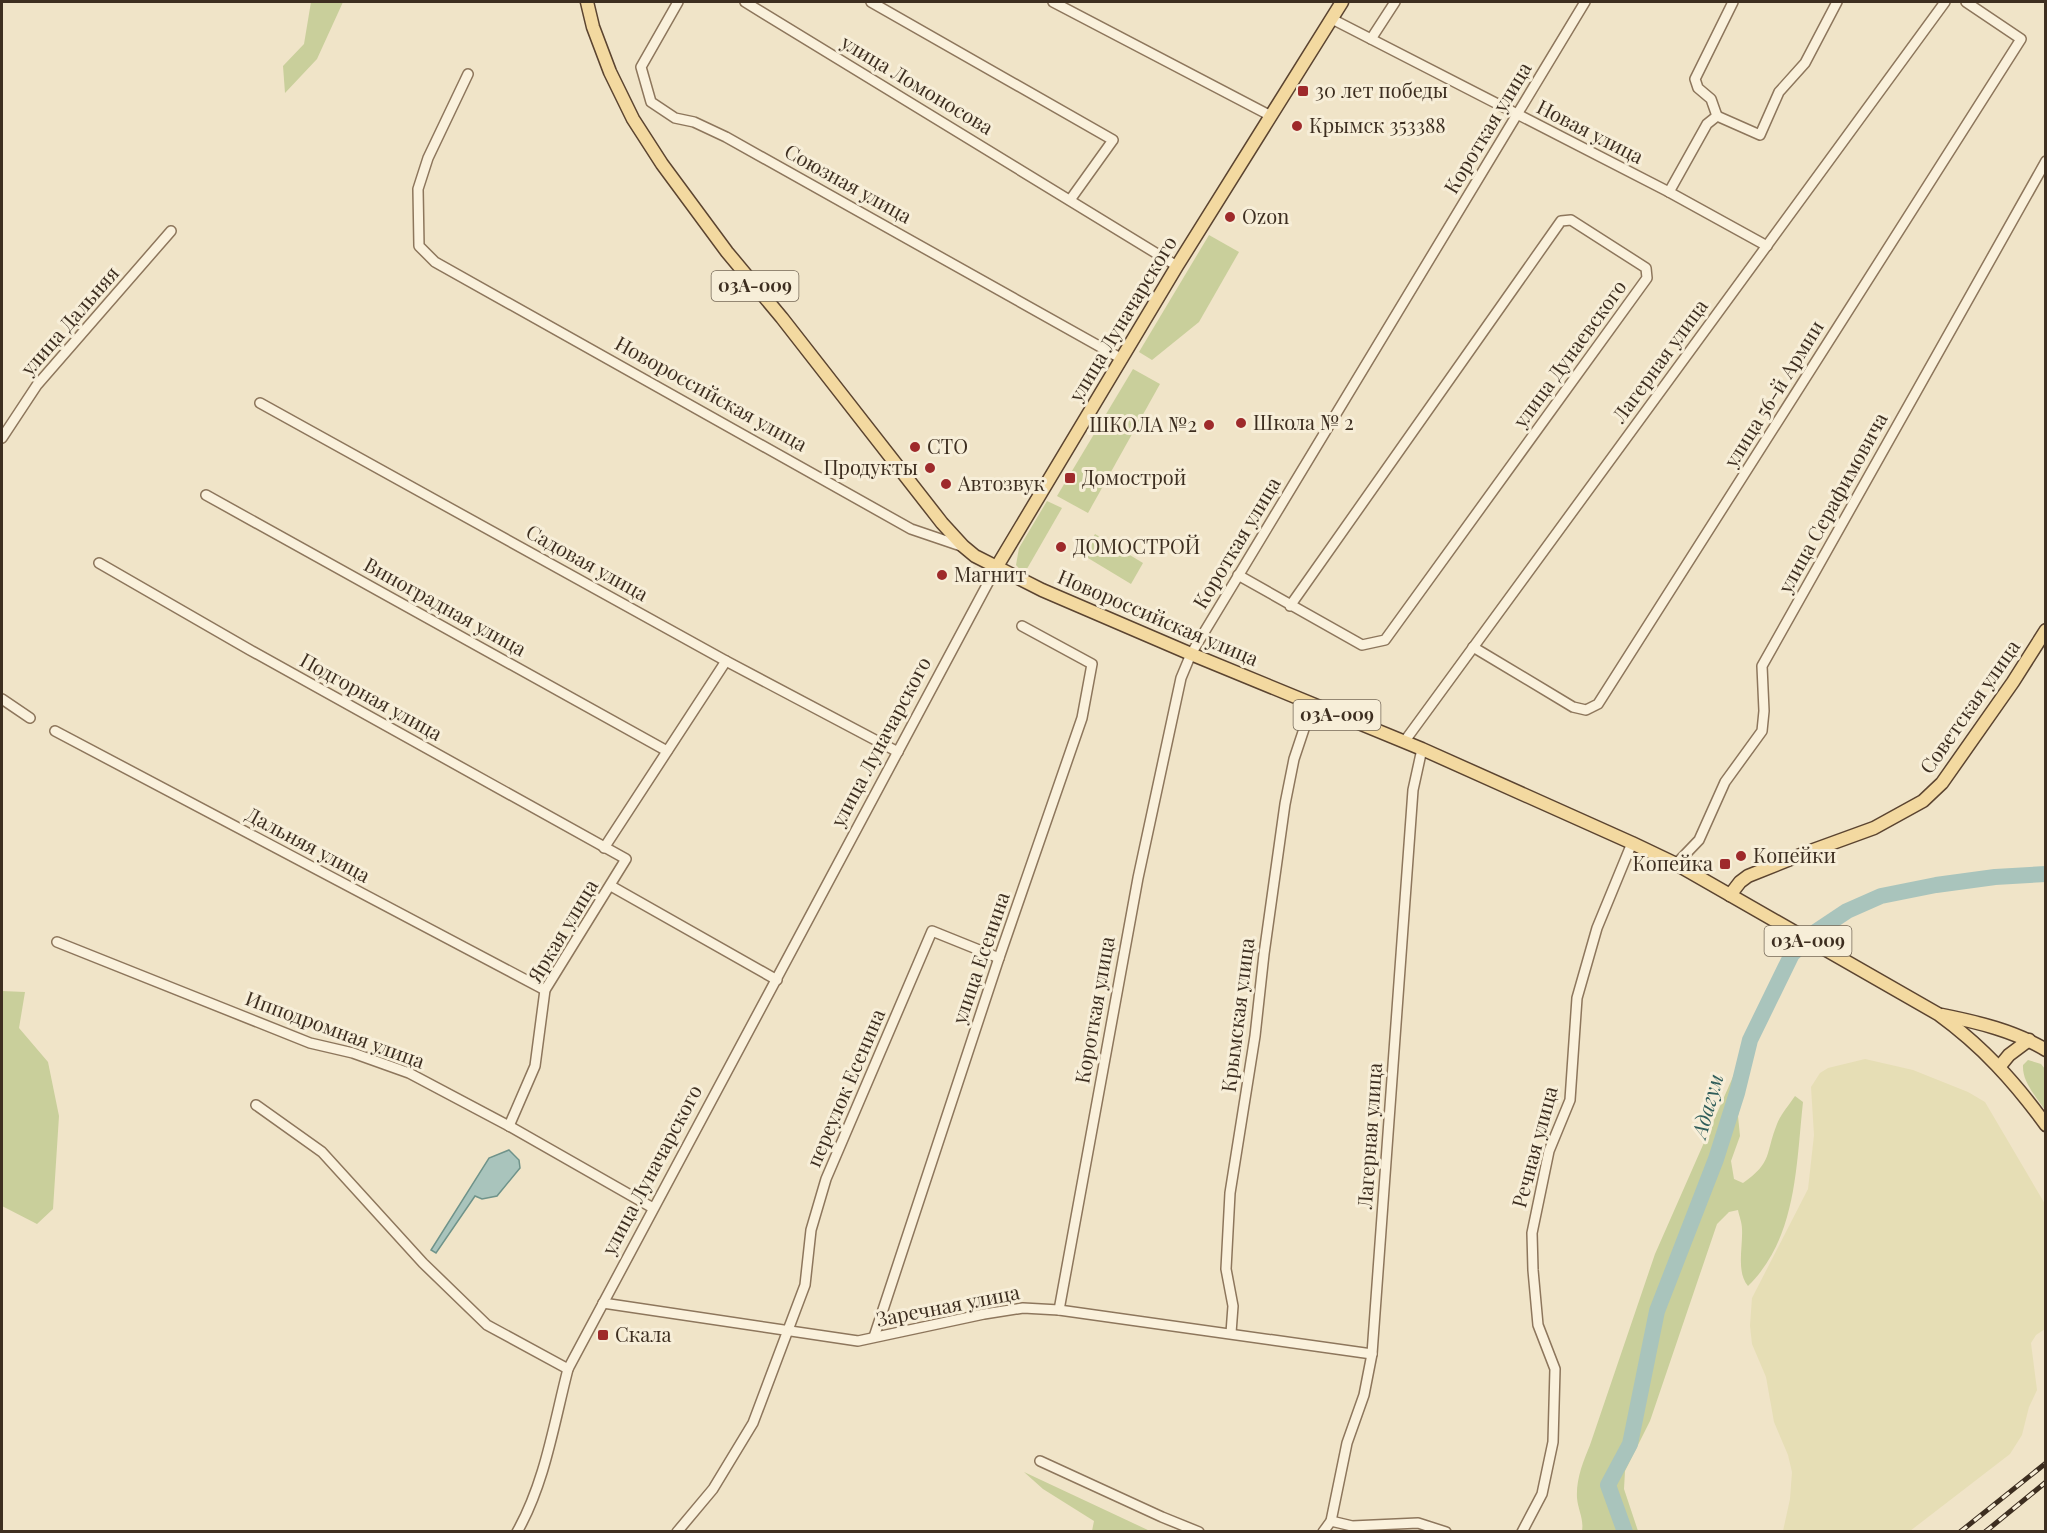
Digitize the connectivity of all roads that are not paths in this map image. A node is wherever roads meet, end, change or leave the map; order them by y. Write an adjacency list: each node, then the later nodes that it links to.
1 (587, 2): 31 (main road, 03А-009)
2 (678, 2): 27 (street, Союзная улица)
3 (745, 2): 14 (street, улица Ломоносова)
4 (766, 2): 14 (street)
5 (871, 2): 23 (street)
6 (1053, 2): 19 (street)
7 (1342, 2): 15 (main road, улица Луначарского)
8 (1395, 2): 16 (street)
9 (1585, 2): 18 (street, Короткая улица)
10 (1733, 2): 20 (street)
11 (1837, 2): 20 (street)
12 (1945, 2): 25 (street, Лагерная улица)
13 (1966, 2): 38 (street, улица 56-й Армии)
14 (761, 11): 23 (street, улица Ломоносова)
15 (1332, 19): 16 (street, Новая улица); 19 (main road, улица Луначарского)
16 (1371, 39): 18 (street, Новая улица)
17 (468, 74): 31 (street, Новороссийская улица)
18 (1517, 115): 22 (street, Новая улица); 34 (street, Короткая улица)
19 (1271, 116): 26 (main road, улица Луначарского)
20 (1717, 116): 22 (street)
21 (2046, 161): 52 (street, улица Серафимовича)
22 (1669, 192): 25 (street, Новая улица)
23 (1071, 200): 26 (street, улица Ломоносова)
24 (171, 231): 29 (street, улица Дальняя)
25 (1767, 246): 38 (street, Лагерная улица)
26 (1177, 266): 27 (main road, улица Луначарского)
27 (1122, 359): 33 (main road, улица Луначарского)
28 (260, 403): 40 (street, Садовая улица)
29 (2, 438)
30 (206, 495): 47 (street, Виноградная улица)
31 (963, 546): 33 (main road, Новороссийская улица / 03А-009)
32 (99, 563): 50 (street, Подгорная улица)
33 (996, 568): 39 (main road, Новороссийская улица / 03А-009); 48 (street, улица Луначарского)
34 (1238, 575): 35 (street); 39 (street, Короткая улица)
35 (1290, 606): 35 (street, улица Дунаевского)
36 (1022, 626): 56 (street, улица Есенина)
37 (2046, 630): 54 (main road, Советская улица)
38 (1473, 647): 45 (street, Лагерная улица)
39 (1191, 654): 42 (main road, Новороссийская улица / 03А-009); 68 (street, Короткая улица)
40 (726, 661): 47 (street); 48 (street, Садовая улица)
41 (2, 699): 43 (street)
42 (1312, 705): 45 (main road, Новороссийская улица / 03А-009); 70 (street, Крымская улица)
43 (30, 718)
44 (55, 731): 58 (street, Дальняя улица)
45 (1404, 742): 46 (main road, Новороссийская улица / 03А-009)
46 (1422, 749): 49 (main road, Новороссийская улица / 03А-009); 72 (street, Лагерная улица)
47 (667, 751): 50 (street)
48 (898, 752): 57 (street, улица Луначарского)
49 (1632, 843): 52 (main road, Новороссийская улица / 03А-009); 81 (street, Речная улица)
50 (604, 848): 51 (street, Подгорная улица)
51 (627, 859): 53 (street, Яркая улица)
52 (1676, 864): 54 (main road, Новороссийская улица / 03А-009)
53 (610, 886): 57 (street); 58 (street, Яркая улица)
54 (1730, 895): 59 (main road, Новороссийская улица / 03А-009)
55 (57, 942): 65 (street, Ипподромная улица)
56 (999, 958): 69 (street, переулок Есенина); 71 (street, улица Есенина)
57 (777, 980): 66 (street, улица Луначарского)
58 (545, 990): 65 (street, Яркая улица)
59 (1938, 1014): 60 (main road); 62 (main road, 03А-009)
60 (2029, 1040): 61 (main road); 62 (main road)
61 (2046, 1050)
62 (2000, 1066): 64 (main road, 03А-009)
63 (256, 1105): 73 (street)
64 (2046, 1125)
65 (509, 1126): 66 (street, Ипподромная улица)
66 (653, 1208): 67 (street, улица Луначарского)
67 (603, 1303): 69 (street, Заречная улица); 73 (street, улица Луначарского)
68 (1059, 1310): 70 (street, Заречная улица); 71 (street, Заречная улица)
69 (787, 1332): 71 (street, Заречная улица); 77 (street)
70 (1231, 1333): 72 (street, Заречная улица)
71 (874, 1337)
72 (1372, 1354): 75 (street, Лагерная улица)
73 (568, 1369): 76 (street, улица Луначарского)
74 (1040, 1461): 78 (street)
75 (1331, 1521): 79 (street); 80 (street)
76 (517, 1532)
77 (677, 1532)
78 (1199, 1532)
79 (1323, 1532)
80 (1446, 1532)
81 (1522, 1532)

